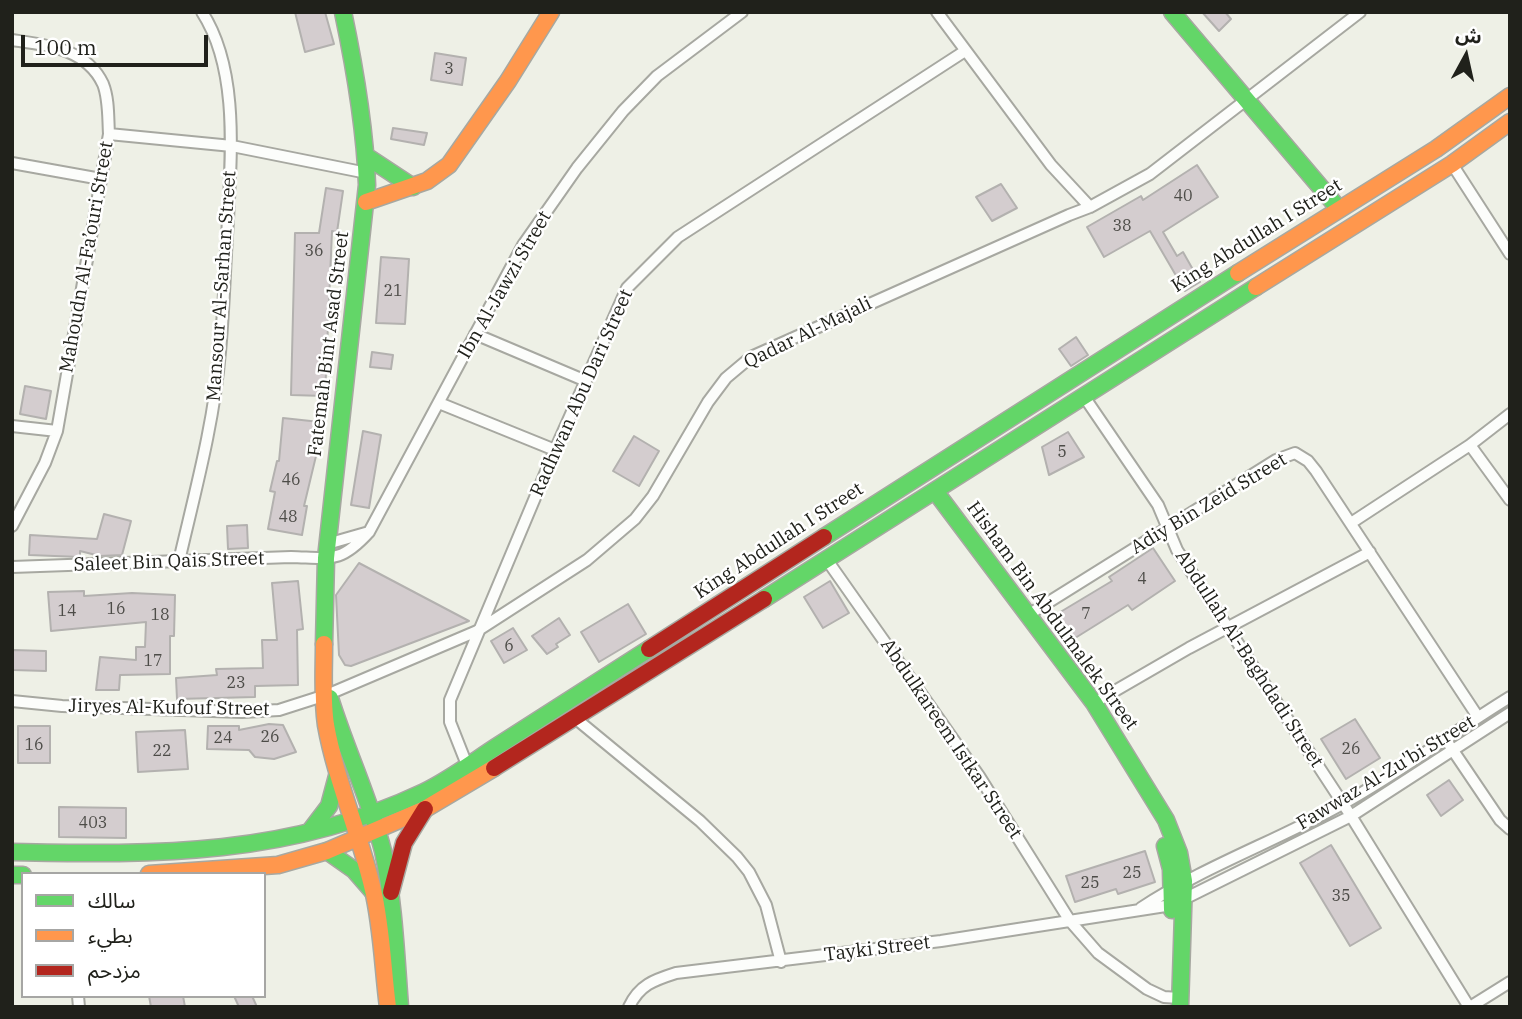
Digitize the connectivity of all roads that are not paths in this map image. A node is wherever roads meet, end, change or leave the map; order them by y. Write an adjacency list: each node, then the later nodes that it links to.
1 (202, 12): 14 (street, Mansour Al-Sarhan Street)
2 (342, 12): 15 (main road, Fatemah Bint Asad Street)
3 (551, 12): 20 (main road)
4 (742, 12): 25 (street, Ibn Al-Jawzi Street)
5 (937, 12): 9 (street)
6 (1172, 12): 11 (main road)
7 (1360, 12): 11 (street, Qadar Al-Majali)
8 (12, 40): 13 (street, Mahoudn Al-Fa’ouri Street)
9 (965, 51): 22 (street); 26 (street, Radhwan Abu Dari Street)
10 (1510, 96): 23 (main road, King Abdullah I Street)
11 (1246, 102): 22 (street, Qadar Al-Majali); 23 (main road)
12 (1510, 122): 17 (main road, King Abdullah I Street)
13 (109, 134): 14 (street); 19 (street, Mahoudn Al-Fa’ouri Street)
14 (232, 146): 18 (street); 42 (street, Mansour Al-Sarhan Street)
15 (366, 156): 18 (main road, Fatemah Bint Asad Street); 20 (main road)
16 (12, 163): 19 (street)
17 (1452, 164): 24 (street); 27 (main road, King Abdullah I Street)
18 (367, 173): 21 (main road, Fatemah Bint Asad Street)
19 (101, 179): 31 (street, Mahoudn Al-Fa’ouri Street)
20 (413, 187): 21 (main road)
21 (366, 202): 39 (main road, Fatemah Bint Asad Street)
22 (1090, 207): 46 (street, Qadar Al-Majali)
23 (1339, 209): 56 (main road, King Abdullah I Street)
24 (1510, 254)
25 (475, 334): 26 (street); 28 (street, Ibn Al-Jawzi Street)
26 (586, 381): 33 (street, Radhwan Abu Dari Street)
27 (1083, 395): 34 (main road, King Abdullah I Street); 38 (street, Abdullah Al-Baghdadi Street)
28 (439, 403): 33 (street); 39 (street, Ibn Al-Jawzi Street)
29 (1510, 414): 32 (street)
30 (12, 426): 31 (street)
31 (57, 431): 37 (street, Mahoudn Al-Fa’ouri Street)
32 (1470, 445): 35 (street); 36 (street)
33 (555, 450): 46 (street, Radhwan Abu Dari Street)
34 (935, 491): 41 (main road, King Abdullah I Street); 44 (main road, Hisham Bin Abdulmalek Street)
35 (1510, 500)
36 (1351, 523): 38 (street, Adiy Bin Zeid Street); 40 (street, Adiy Bin Zeid Street)
37 (12, 526)
38 (1167, 527): 44 (street, Adiy Bin Zeid Street); 45 (street, Abdullah Al-Baghdadi Street)
39 (326, 551): 42 (street, Saleet Bin Qais Street); 47 (main road, Fatemah Bint Asad Street)
40 (1370, 552): 45 (street); 52 (street, Adiy Bin Zeid Street)
41 (827, 560): 53 (main road, King Abdullah I Street); 74 (street, Abdulkareem Istkar Street)
42 (179, 561): 43 (street, Saleet Bin Qais Street)
43 (12, 567)
44 (1028, 615): 50 (main road, Hisham Bin Abdulmalek Street)
45 (1228, 627): 50 (street); 58 (street, Abdullah Al-Baghdadi Street)
46 (477, 631): 47 (street, Qadar Al-Majali); 56 (street, Radhwan Abu Dari Street)
47 (326, 691): 49 (street, Jiryes Al-Kufouf Street); 57 (main road, Fatemah Bint Asad Street); 60 (main road, Fatemah Bint Asad Street)
48 (1510, 697): 52 (street, Fawwaz Al-Zu'bi Street)
49 (12, 701)
50 (1094, 703): 72 (main road, Hisham Bin Abdulmalek Street)
51 (1510, 713): 55 (street, Fawwaz Al-Zu'bi Street)
52 (1478, 717): 54 (street, Fawwaz Al-Zu'bi Street)
53 (575, 718): 59 (main road, King Abdullah I Street); 75 (street)
54 (1446, 739): 55 (street); 58 (street, Fawwaz Al-Zu'bi Street)
55 (1452, 750): 61 (street, Fawwaz Al-Zu'bi Street); 63 (street)
56 (467, 765): 60 (main road, King Abdullah I Street)
57 (337, 776): 62 (main road, Fatemah Bint Asad Street); 64 (main road)
58 (1343, 804): 61 (street, Abdullah Al-Baghdadi Street); 72 (street, Fawwaz Al-Zu'bi Street)
59 (425, 809): 65 (main road, King Abdullah I Street); 70 (main road)
60 (371, 812): 62 (main road, King Abdullah I Street); 65 (main road, Fatemah Bint Asad Street)
61 (1351, 816): 72 (street, Fawwaz Al-Zu'bi Street); 80 (street, Abdullah Al-Baghdadi Street)
62 (351, 819): 64 (main road, King Abdullah I Street); 66 (main road, Fatemah Bint Asad Street)
63 (1510, 829)
64 (310, 831): 68 (main road, King Abdullah I Street)
65 (377, 831): 66 (main road, King Abdullah I Street); 70 (main road, Fatemah Bint Asad Street)
66 (359, 838): 67 (main road, King Abdullah I Street); 71 (main road, Fatemah Bint Asad Street)
67 (327, 851): 69 (main road, King Abdullah I Street); 71 (main road)
68 (12, 852)
69 (175, 872)
70 (391, 892): 78 (main road)
71 (373, 893): 78 (main road, Fatemah Bint Asad Street)
72 (1178, 893): 73 (street, Tayki Street); 73 (street, Tayki Street); 77 (main road, Hisham Bin Abdulmalek Street)
73 (1138, 910): 74 (street, Tayki Street)
74 (1070, 921): 75 (street, Tayki Street); 77 (street, Abdulkareem Istkar Street)
75 (781, 962): 79 (street, Tayki Street)
76 (1510, 982): 80 (street)
77 (1176, 1002)
78 (390, 1006)
79 (629, 1007)
80 (1470, 1007)

